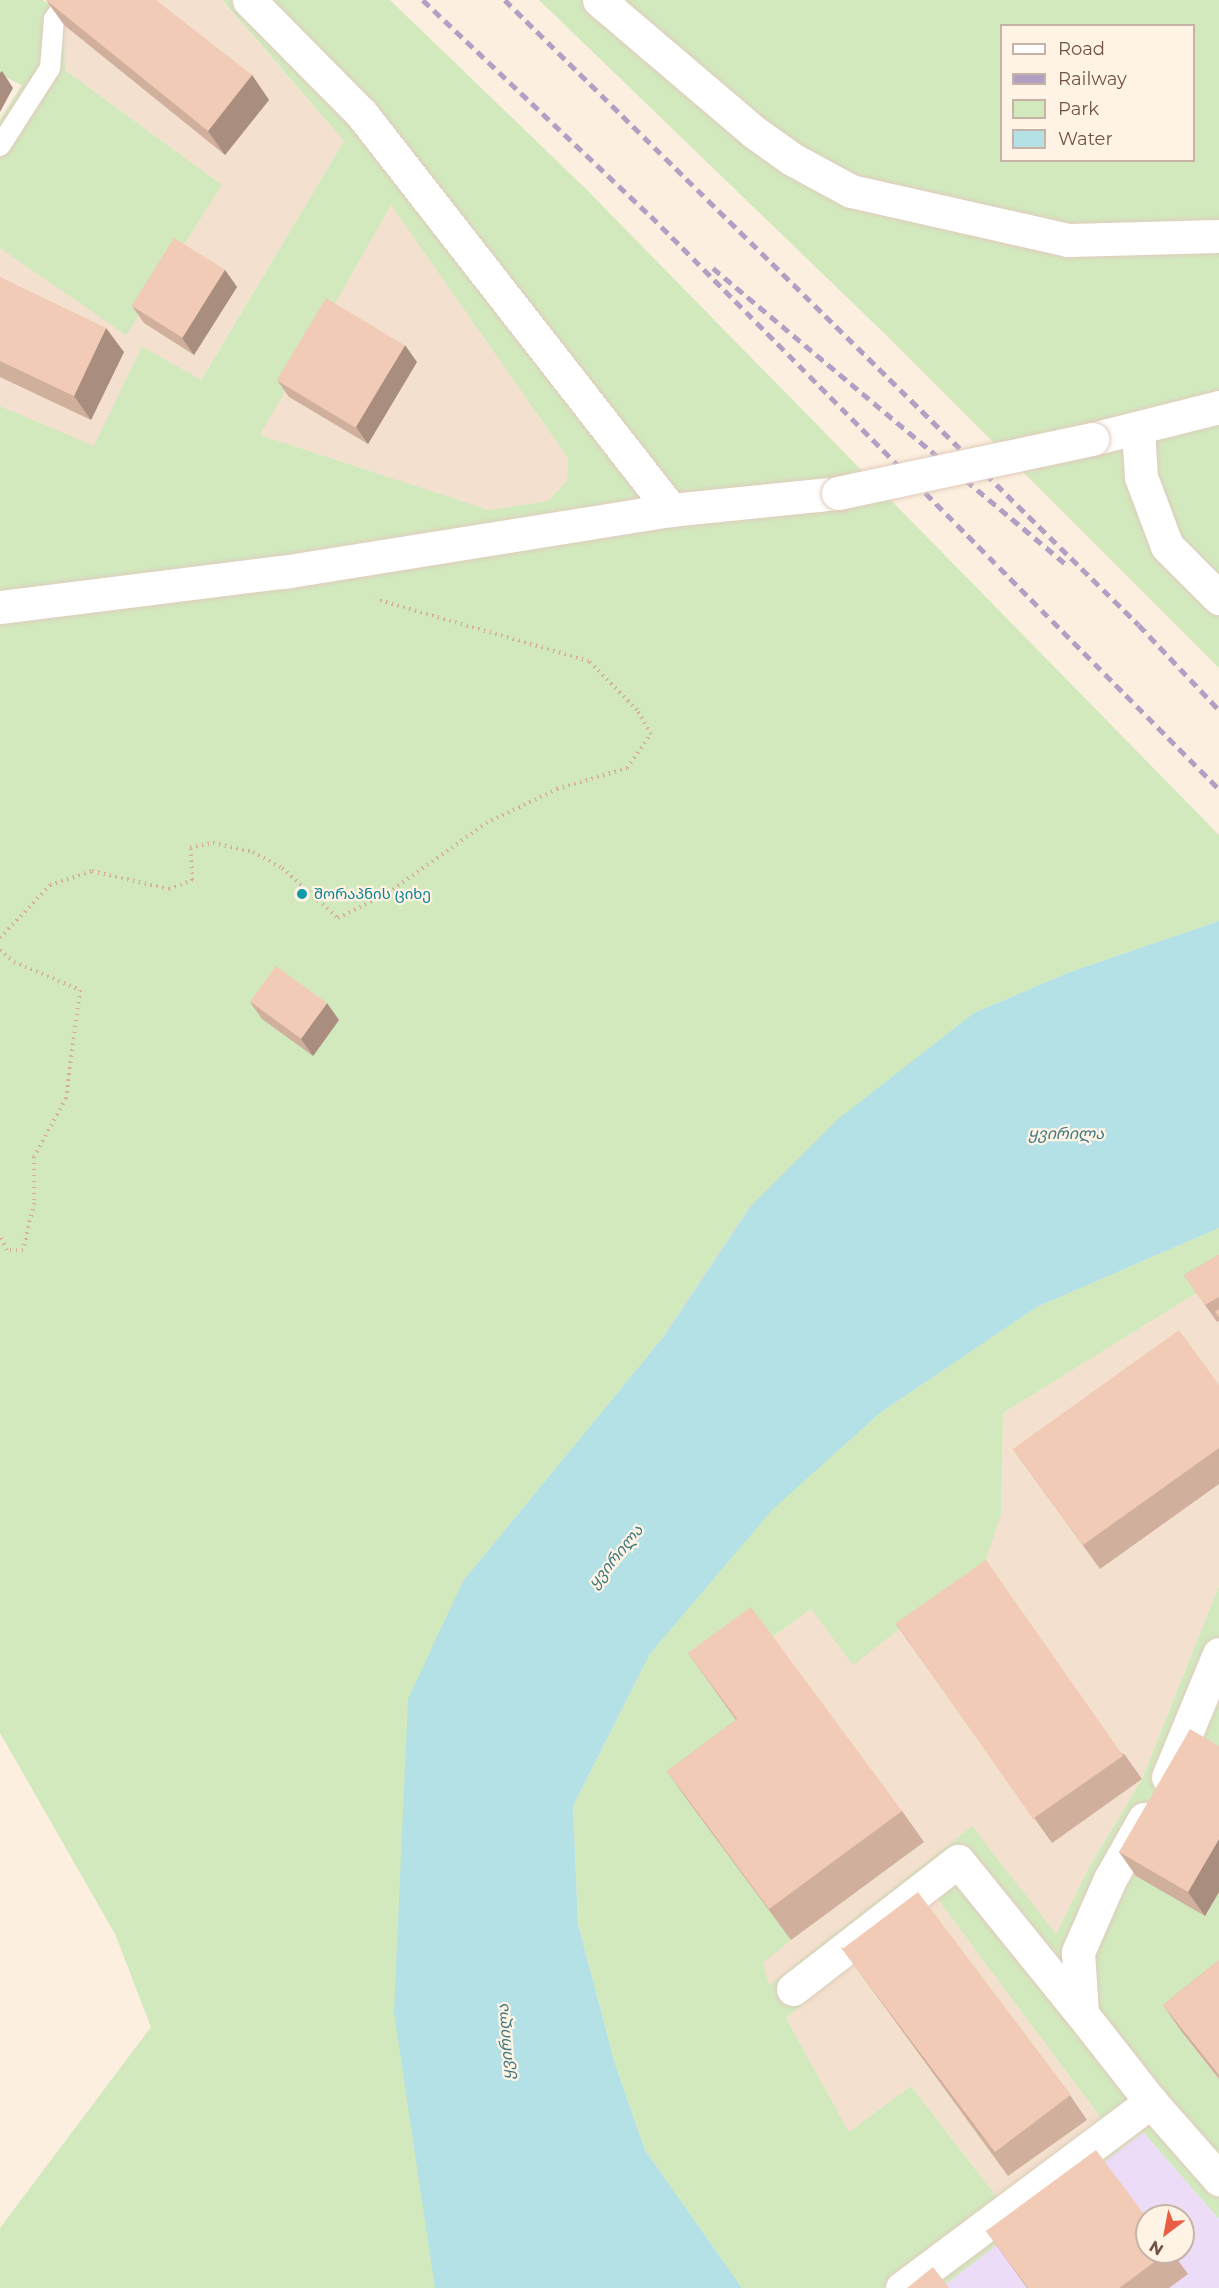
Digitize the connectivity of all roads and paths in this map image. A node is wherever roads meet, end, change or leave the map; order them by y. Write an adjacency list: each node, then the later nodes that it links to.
1 (68, 0): 4 (lane)
2 (249, 0): 8 (street)
3 (599, 0): 5 (street)
4 (0, 146)
5 (1219, 236)
6 (1219, 407): 7 (street)
7 (1138, 430): 8 (street, bridge); 9 (street)
8 (671, 510): 11 (street)
9 (1219, 598)
10 (373, 599): 12 (path)
11 (0, 607)
12 (0, 938)
13 (0, 951): 14 (path)
14 (0, 1236)
15 (1219, 1654): 17 (street)
16 (793, 1989): 17 (street)
17 (1082, 2014): 18 (street)
18 (1151, 2102): 19 (street); 20 (street)
19 (1219, 2179)
20 (902, 2288)

